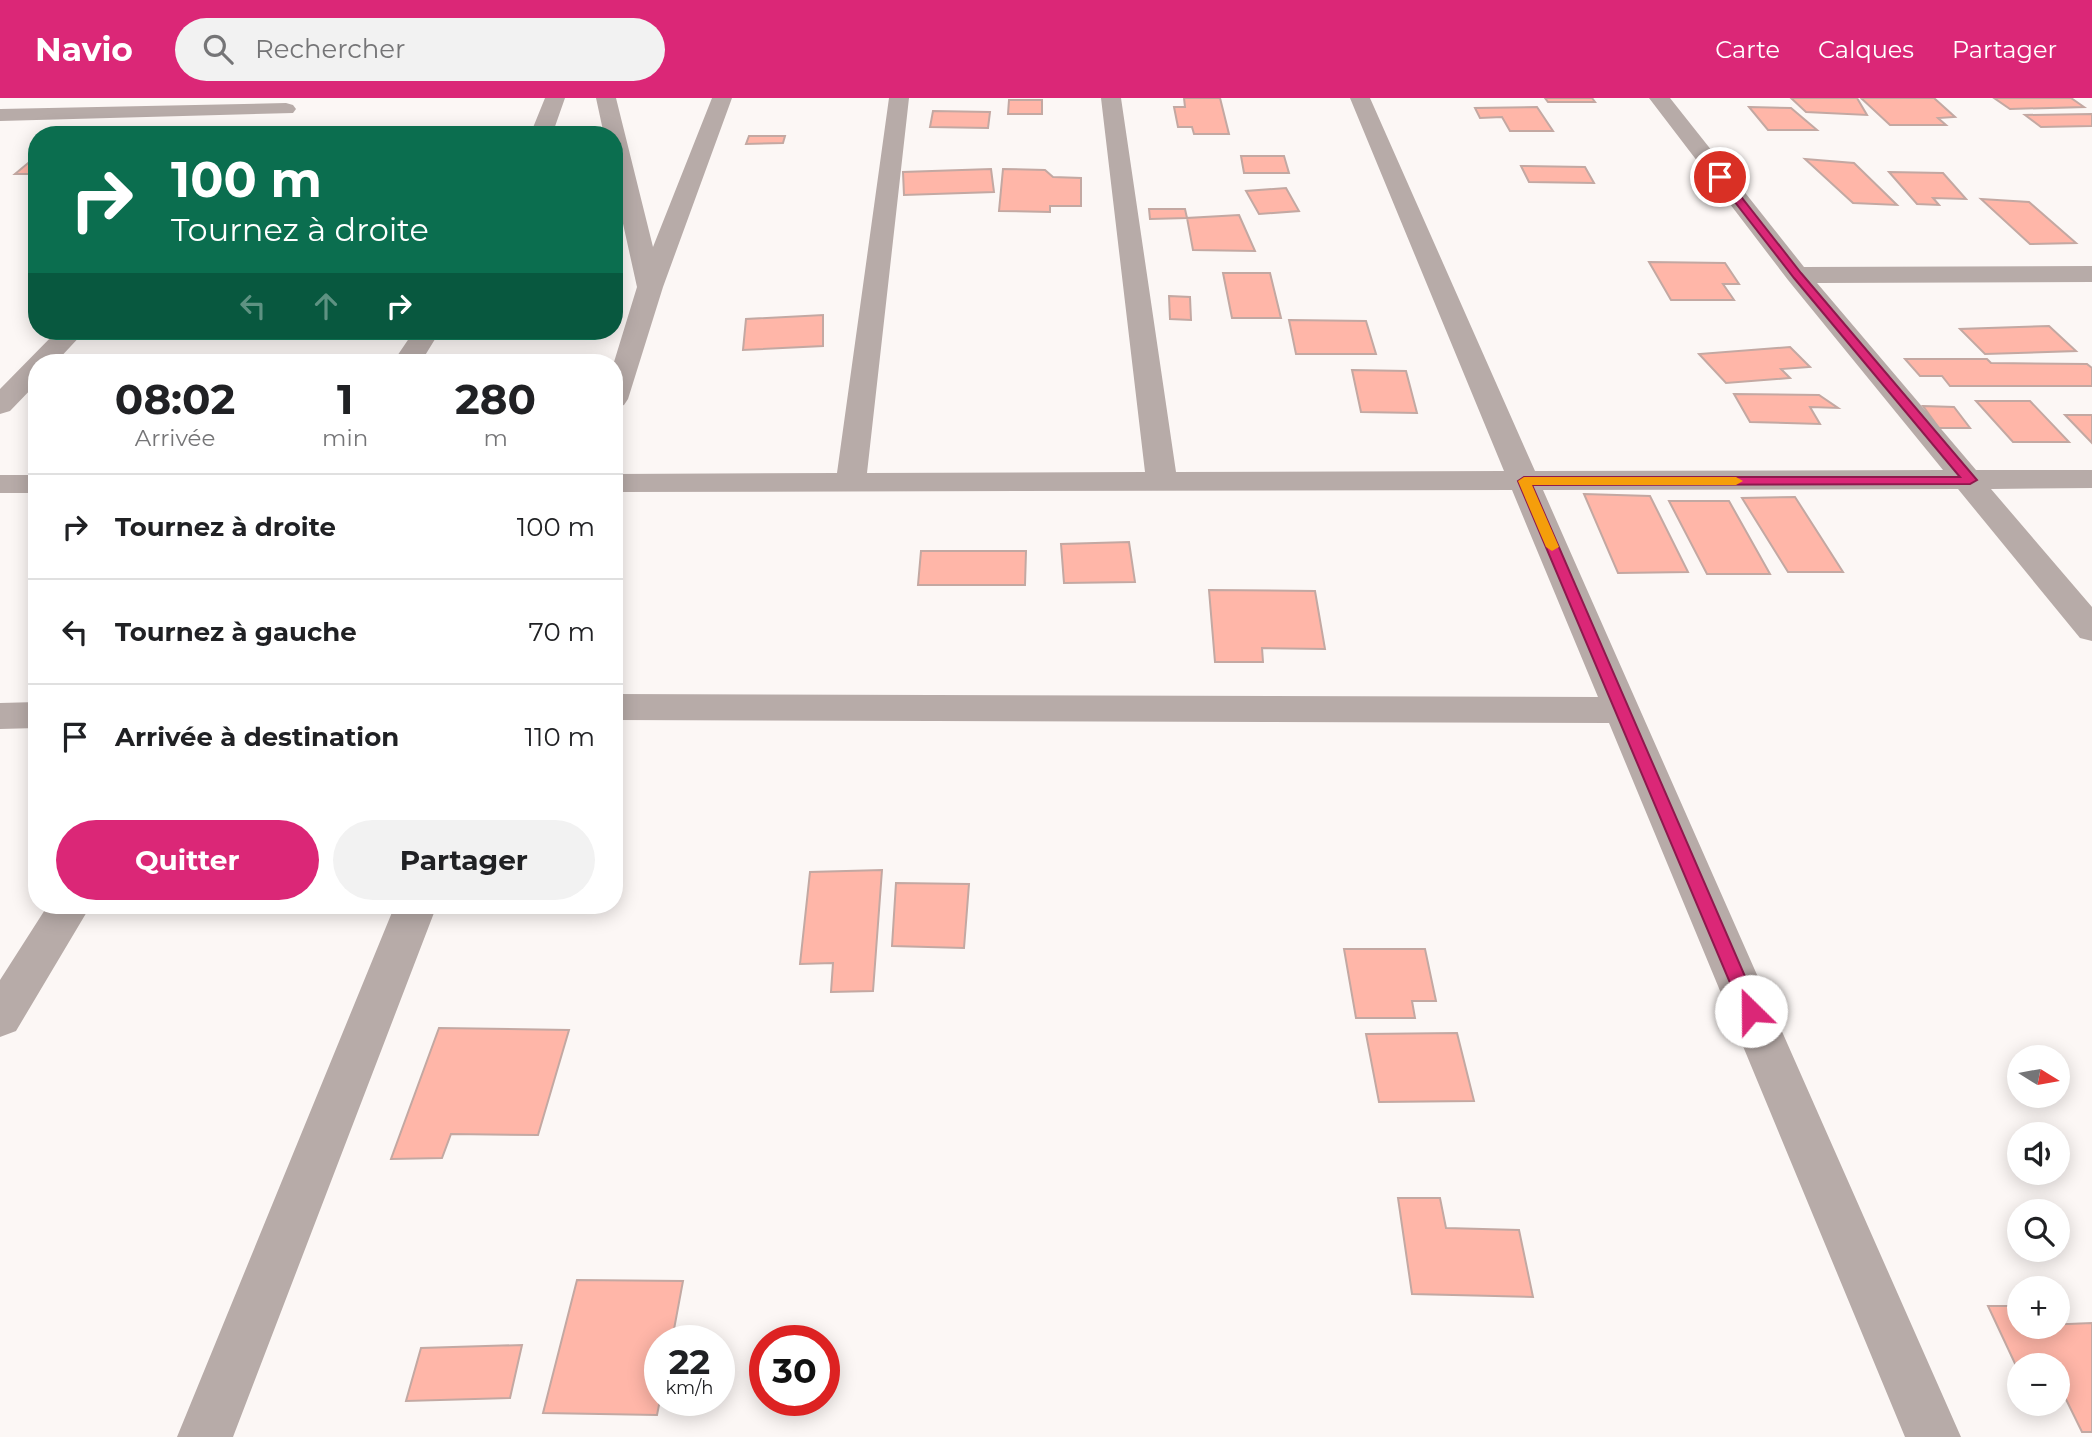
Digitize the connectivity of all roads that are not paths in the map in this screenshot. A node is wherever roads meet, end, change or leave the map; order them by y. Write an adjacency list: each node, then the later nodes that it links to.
1 (555, 98): 11 (street)
2 (606, 98): 12 (street)
3 (722, 98): 16 (street)
4 (899, 98): 25 (street)
5 (1111, 98): 26 (street)
6 (1360, 98): 24 (street)
7 (1659, 98): 15 (street)
8 (292, 104): 9 (street); 10 (street)
9 (3, 117)
10 (270, 126)
11 (544, 126)
12 (613, 126)
13 (623, 171): 16 (street)
14 (2092, 274): 15 (street)
15 (1797, 275): 23 (street)
16 (650, 287): 19 (street)
17 (63, 340): 18 (street)
18 (49, 354)
19 (623, 375)
20 (28, 376): 21 (street)
21 (0, 405)
22 (2092, 479): 23 (street)
23 (1970, 480): 24 (street); 30 (street)
24 (1524, 481): 26 (street); 32 (street)
25 (851, 482): 26 (street); 27 (street)
26 (1162, 482)
27 (623, 483)
28 (0, 484): 29 (street)
29 (28, 484)
30 (2092, 631)
31 (623, 707): 32 (street)
32 (1622, 710): 39 (street)
33 (28, 715): 34 (street)
34 (0, 716)
35 (65, 914): 37 (street)
36 (412, 914): 38 (street)
37 (0, 1018)
38 (205, 1437)
39 (1933, 1437)

